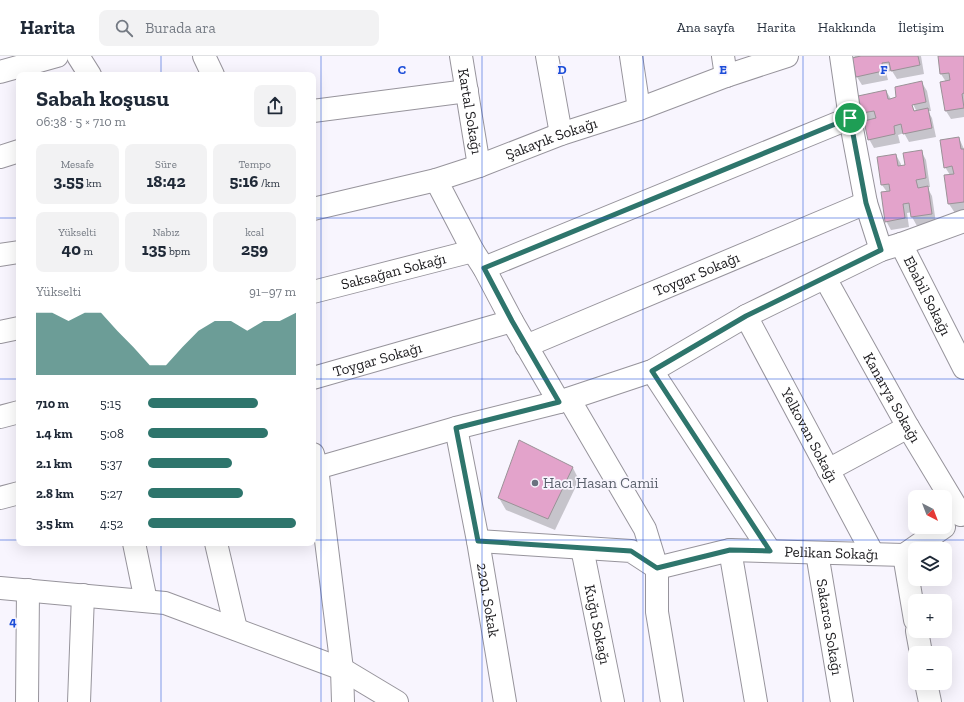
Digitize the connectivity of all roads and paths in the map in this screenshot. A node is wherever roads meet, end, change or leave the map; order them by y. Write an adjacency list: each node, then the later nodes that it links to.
1 (58, 56): 10 (street)
2 (78, 56): 11 (street)
3 (204, 56): 12 (street)
4 (461, 56): 13 (street, Kartal Sokağı)
5 (547, 56): 17 (street)
6 (632, 56): 14 (street)
7 (787, 56): 9 (street, Şakayık Sokağı)
8 (841, 56): 16 (street, Ebabil Sokağı)
9 (724, 66): 14 (street, Şakayık Sokağı)
10 (0, 72)
11 (88, 72)
12 (212, 72)
13 (467, 91): 15 (street); 20 (street, Kartal Sokağı)
14 (639, 109): 17 (street, Şakayık Sokağı)
15 (316, 111)
16 (850, 118): 22 (street, Ebabil Sokağı); 28 (street, Saksağan Sokağı)
17 (562, 134): 20 (street, Şakayık Sokağı)
18 (16, 152): 19 (street)
19 (0, 157)
20 (479, 166): 21 (street, Şakayık Sokağı)
21 (436, 180): 23 (street, Şakayık Sokağı); 28 (street)
22 (866, 203): 25 (street, Ebabil Sokağı); 35 (street, Toygar Sokağı)
23 (316, 208)
24 (964, 221): 25 (street)
25 (891, 247): 29 (street); 36 (street, Ebabil Sokağı)
26 (16, 252): 27 (street)
27 (0, 255)
28 (479, 259): 30 (street, Saksağan Sokağı); 32 (street)
29 (825, 278): 31 (street); 42 (street, Kanarya Sokağı)
30 (316, 291)
31 (746, 316): 37 (street); 46 (street, Yelkovan Sokağı)
32 (512, 321): 35 (street); 38 (street, Toygar Sokağı)
33 (16, 329): 34 (street)
34 (0, 332)
35 (526, 346): 39 (street)
36 (964, 368)
37 (652, 371): 39 (street); 55 (street)
38 (316, 377)
39 (564, 401): 43 (street); 59 (street)
40 (16, 413): 41 (street)
41 (0, 417)
42 (908, 427): 46 (street); 49 (street, Kanarya Sokağı)
43 (456, 428): 44 (street); 50 (street, 2201. Sokak)
44 (316, 461)
45 (316, 469): 66 (street)
46 (828, 470): 57 (street, Yelkovan Sokağı)
47 (16, 494): 48 (street)
48 (0, 498)
49 (954, 521): 58 (street)
50 (478, 541): 53 (street); 72 (street, 2201. Sokak)
51 (135, 546): 64 (street)
52 (217, 546): 65 (street)
53 (582, 548): 59 (street); 73 (street, Kuğu Sokağı)
54 (730, 550): 55 (street, Pelikan Sokağı); 59 (street, Pelikan Sokağı); 75 (street)
55 (770, 551): 56 (street, Pelikan Sokağı)
56 (817, 552): 57 (street, Pelikan Sokağı); 76 (street, Sakarca Sokağı)
57 (873, 554): 58 (street, Pelikan Sokağı)
58 (904, 555): 62 (street)
59 (657, 568): 74 (street)
60 (0, 588): 61 (street)
61 (28, 590): 63 (street); 69 (street)
62 (911, 594)
63 (83, 596): 64 (street); 68 (street)
64 (146, 601): 65 (street)
65 (236, 629): 66 (street)
66 (342, 668): 70 (street); 71 (street)
67 (927, 690): 77 (street)
68 (82, 701)
69 (27, 702)
70 (343, 702)
71 (397, 702)
72 (505, 702)
73 (613, 702)
74 (672, 702)
75 (756, 702)
76 (842, 702)
77 (930, 702)

